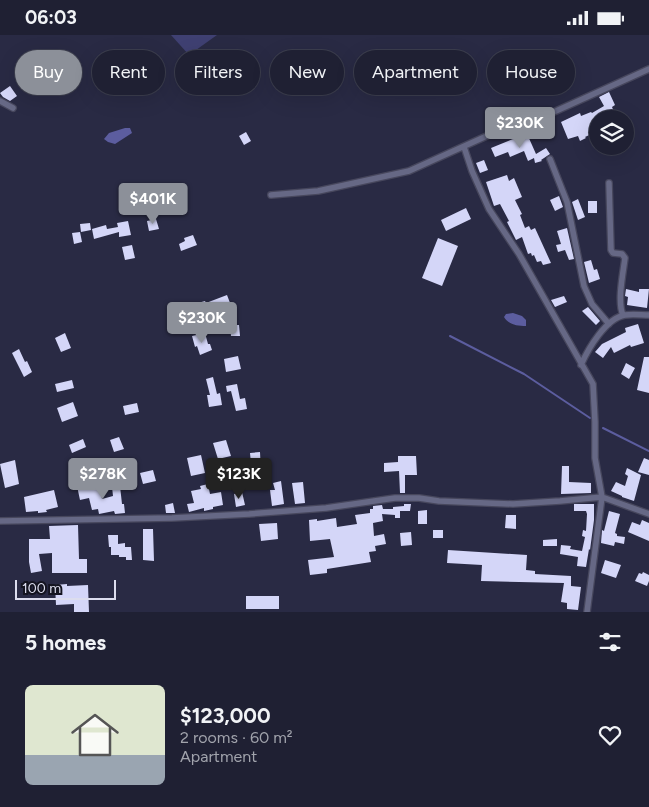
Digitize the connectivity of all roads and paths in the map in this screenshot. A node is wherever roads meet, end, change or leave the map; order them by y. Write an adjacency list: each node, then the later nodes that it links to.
1 (649, 69): 4 (street)
2 (0, 101): 3 (street)
3 (13, 108)
4 (464, 147): 7 (street); 11 (street)
5 (550, 159): 10 (street)
6 (609, 183): 8 (street)
7 (271, 195)
8 (623, 315): 9 (street); 10 (street)
9 (649, 315)
10 (608, 324): 11 (street)
11 (582, 365): 12 (street)
12 (602, 497): 13 (street); 14 (street); 15 (street)
13 (649, 514)
14 (0, 521)
15 (587, 612)

